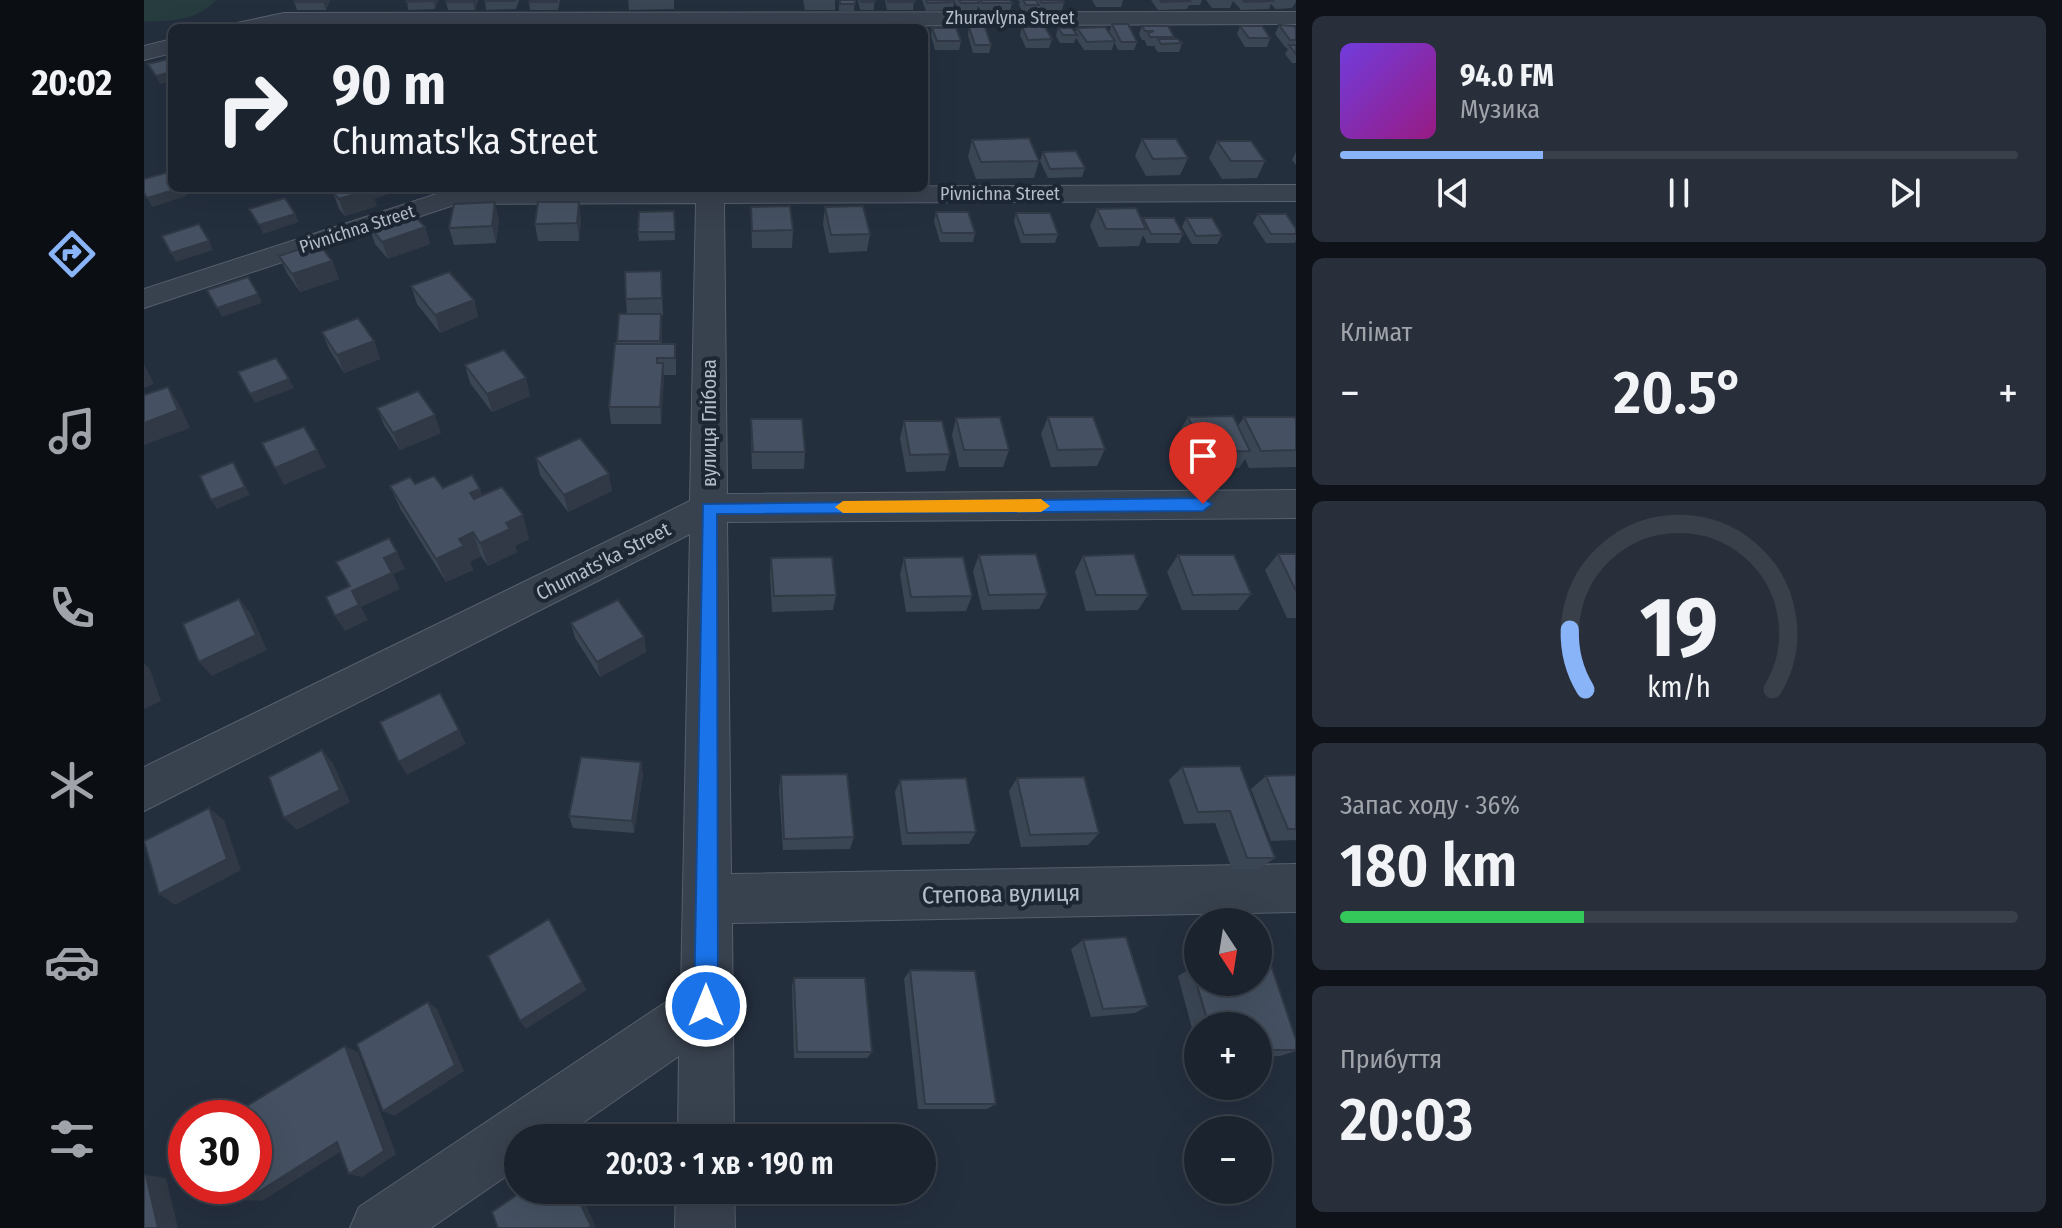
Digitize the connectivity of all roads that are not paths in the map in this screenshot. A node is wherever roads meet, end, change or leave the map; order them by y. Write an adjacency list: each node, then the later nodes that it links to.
1 (290, 9): 2 (street, Zhuravlyna Street); 4 (street, Zhuravlyna Street)
2 (711, 15): 3 (street, Zhuravlyna Street)
3 (1296, 18)
4 (254, 24)
5 (168, 47): 6 (street)
6 (144, 53)
7 (710, 192): 8 (street, Pivnichna Street); 9 (street, Pivnichna Street); 11 (street, вулиця Глібова)
8 (1296, 193)
9 (144, 299)
10 (1296, 504): 11 (street, Chumats'ka Street)
11 (709, 508): 12 (street, Chumats'ka Street); 14 (street, вулиця Глібова)
12 (144, 790)
13 (1296, 888): 14 (street, Степова вулиця)
14 (707, 899): 15 (street, вулиця Глібова)
15 (706, 1006): 16 (street, вулиця Глібова); 18 (street)
16 (706, 1124)
17 (705, 1204): 19 (street)
18 (380, 1228)
19 (705, 1228)

